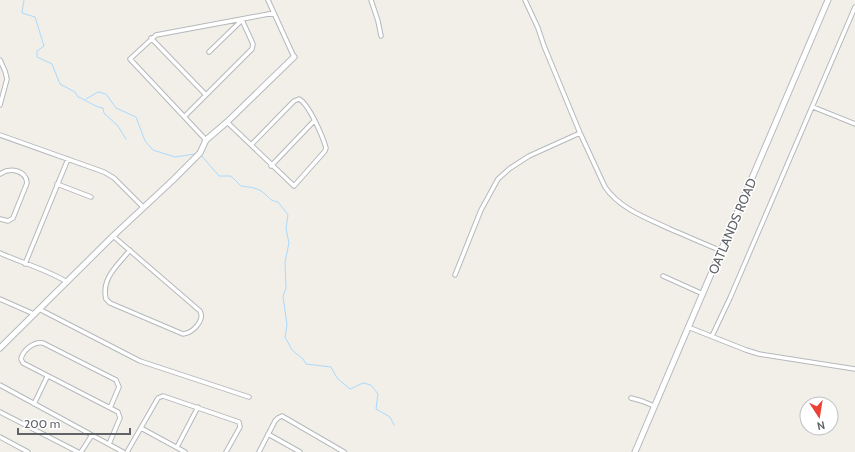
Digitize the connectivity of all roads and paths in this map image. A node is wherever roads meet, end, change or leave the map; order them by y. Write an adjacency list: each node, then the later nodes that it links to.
1 (268, 0): 6 (street)
2 (371, 0): 8 (street)
3 (525, 0): 20 (street)
4 (828, 0): 33 (street, OATLANDS ROAD)
5 (855, 9): 15 (street)
6 (274, 13): 7 (street); 11 (street)
7 (242, 20): 9 (street); 10 (street); 13 (street)
8 (381, 36)
9 (151, 38): 13 (street); 16 (street)
10 (209, 52)
11 (294, 57): 18 (street)
12 (0, 60): 14 (street)
13 (206, 95): 16 (street)
14 (0, 105)
15 (812, 107): 19 (street); 44 (street)
16 (185, 116): 22 (street)
17 (314, 121): 23 (street); 25 (street); 25 (street)
18 (227, 122): 22 (street); 23 (street)
19 (855, 124)
20 (580, 133): 33 (street); 36 (street)
21 (0, 135): 24 (street)
22 (206, 140): 29 (street)
23 (251, 145): 25 (street)
24 (68, 159): 27 (street); 29 (street)
25 (271, 166)
26 (0, 174): 30 (street)
27 (57, 184): 28 (street); 35 (street)
28 (91, 197)
29 (143, 207): 31 (street)
30 (0, 219)
31 (113, 236): 32 (street); 38 (street)
32 (130, 250): 32 (street)
33 (722, 251): 39 (street, OATLANDS ROAD)
34 (0, 253): 35 (street)
35 (25, 264): 38 (street)
36 (455, 275)
37 (663, 276): 39 (street)
38 (67, 282): 41 (street)
39 (703, 294): 43 (street, OATLANDS ROAD)
40 (0, 299): 42 (street)
41 (39, 309): 42 (street); 49 (street)
42 (34, 314): 45 (street)
43 (688, 327): 44 (street); 52 (street, OATLANDS ROAD)
44 (712, 336): 46 (street)
45 (0, 348)
46 (855, 369)
47 (47, 376): 51 (street); 54 (street); 54 (street)
48 (0, 385): 51 (street)
49 (250, 397)
50 (630, 398): 52 (street)
51 (34, 404): 57 (street)
52 (654, 406): 73 (street, OATLANDS ROAD)
53 (198, 407): 56 (street); 61 (street); 69 (street)
54 (110, 408): 60 (street)
55 (0, 412): 64 (street)
56 (141, 428): 61 (street); 67 (street)
57 (92, 434): 60 (street); 65 (street)
58 (268, 434): 70 (street); 71 (street); 72 (street)
59 (0, 437): 63 (street)
60 (109, 444): 62 (street)
61 (177, 448): 68 (street)
62 (115, 450): 66 (street)
63 (28, 452)
64 (78, 452)
65 (81, 452)
66 (123, 452)
67 (127, 452)
68 (185, 452)
69 (226, 452)
70 (258, 452)
71 (300, 452)
72 (344, 452)
73 (635, 452)

